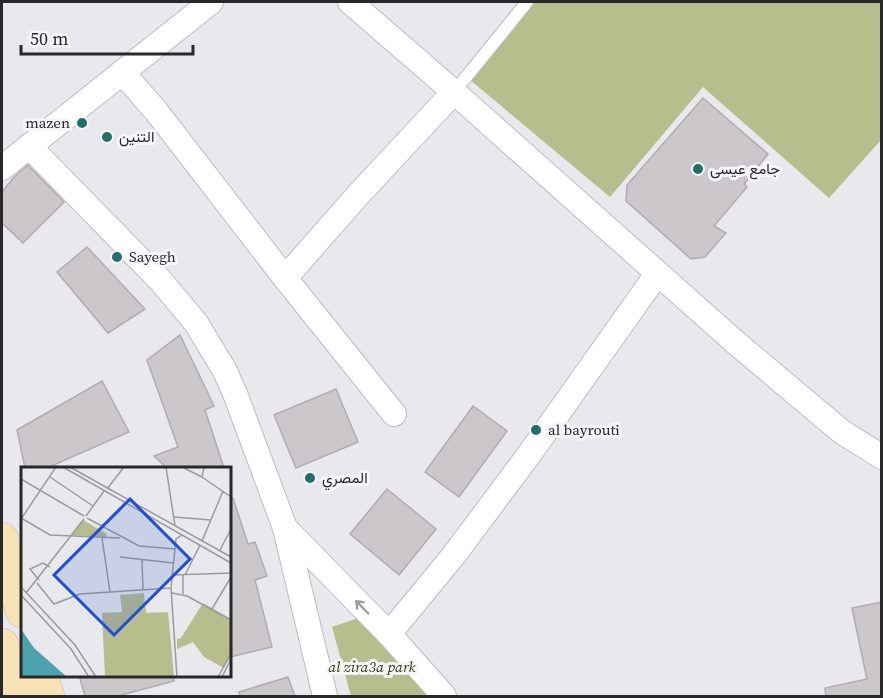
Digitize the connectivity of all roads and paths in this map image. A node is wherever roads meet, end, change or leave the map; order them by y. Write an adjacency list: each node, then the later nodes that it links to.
1 (350, 2): 5 (street)
2 (527, 2): 5 (lane)
3 (201, 5): 4 (street)
4 (122, 72): 6 (street); 9 (street)
5 (454, 92): 8 (street); 9 (street)
6 (29, 146): 7 (street); 12 (street)
7 (2, 168)
8 (657, 274): 11 (street); 15 (street)
9 (285, 278): 10 (street)
10 (394, 414)
11 (882, 457)
12 (285, 528): 15 (street, one-way to 12); 20 (street)
13 (2, 539): 14 (street)
14 (21, 607)
15 (389, 634): 21 (street)
16 (2, 645): 18 (street)
17 (42, 677): 19 (street)
18 (16, 696)
19 (48, 696)
20 (325, 696)
21 (444, 696)

